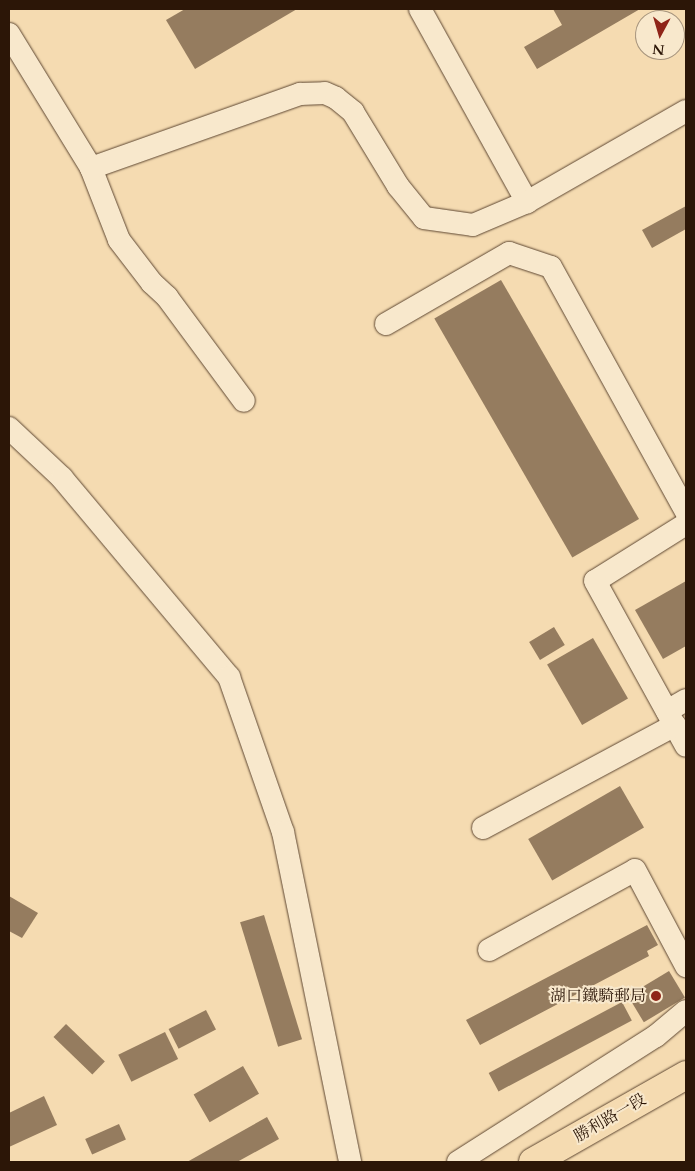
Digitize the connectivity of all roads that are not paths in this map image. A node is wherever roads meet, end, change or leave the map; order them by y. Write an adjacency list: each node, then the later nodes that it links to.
1 (420, 9): 5 (street)
2 (9, 34): 4 (street)
3 (686, 110): 5 (street)
4 (91, 168): 5 (street); 7 (street)
5 (527, 202)
6 (386, 324): 9 (street)
7 (244, 401)
8 (9, 428): 18 (street)
9 (686, 512)
10 (686, 524): 11 (street)
11 (676, 712): 12 (street); 13 (street)
12 (686, 746)
13 (483, 828)
14 (490, 950): 15 (street)
15 (686, 966)
16 (686, 1012): 19 (street)
17 (686, 1075): 20 (main road, 勝利路一段)
18 (350, 1162)
19 (458, 1162)
20 (533, 1162)

